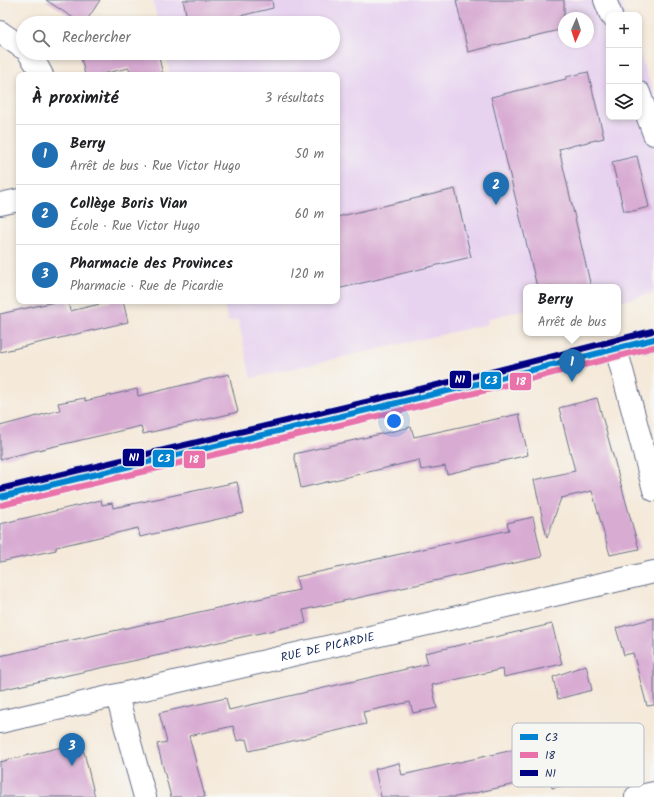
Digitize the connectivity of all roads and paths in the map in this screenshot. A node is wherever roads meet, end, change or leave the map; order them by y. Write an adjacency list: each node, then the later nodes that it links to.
1 (605, 0): 2 (street)
2 (610, 12)
3 (0, 32): 4 (street)
4 (16, 43)
5 (33, 60): 6 (street)
6 (40, 72)
7 (642, 101): 8 (street)
8 (654, 134)
9 (16, 201): 10 (street)
10 (0, 204)
11 (654, 339): 12 (street)
12 (616, 348): 13 (street); 14 (street)
13 (654, 490)
14 (0, 497)
15 (654, 572): 16 (street, RUE DE PICARDIE)
16 (118, 696): 17 (street, RUE DE PICARDIE); 19 (street)
17 (0, 722)
18 (654, 793): 20 (street)
19 (145, 797)
20 (636, 797)

